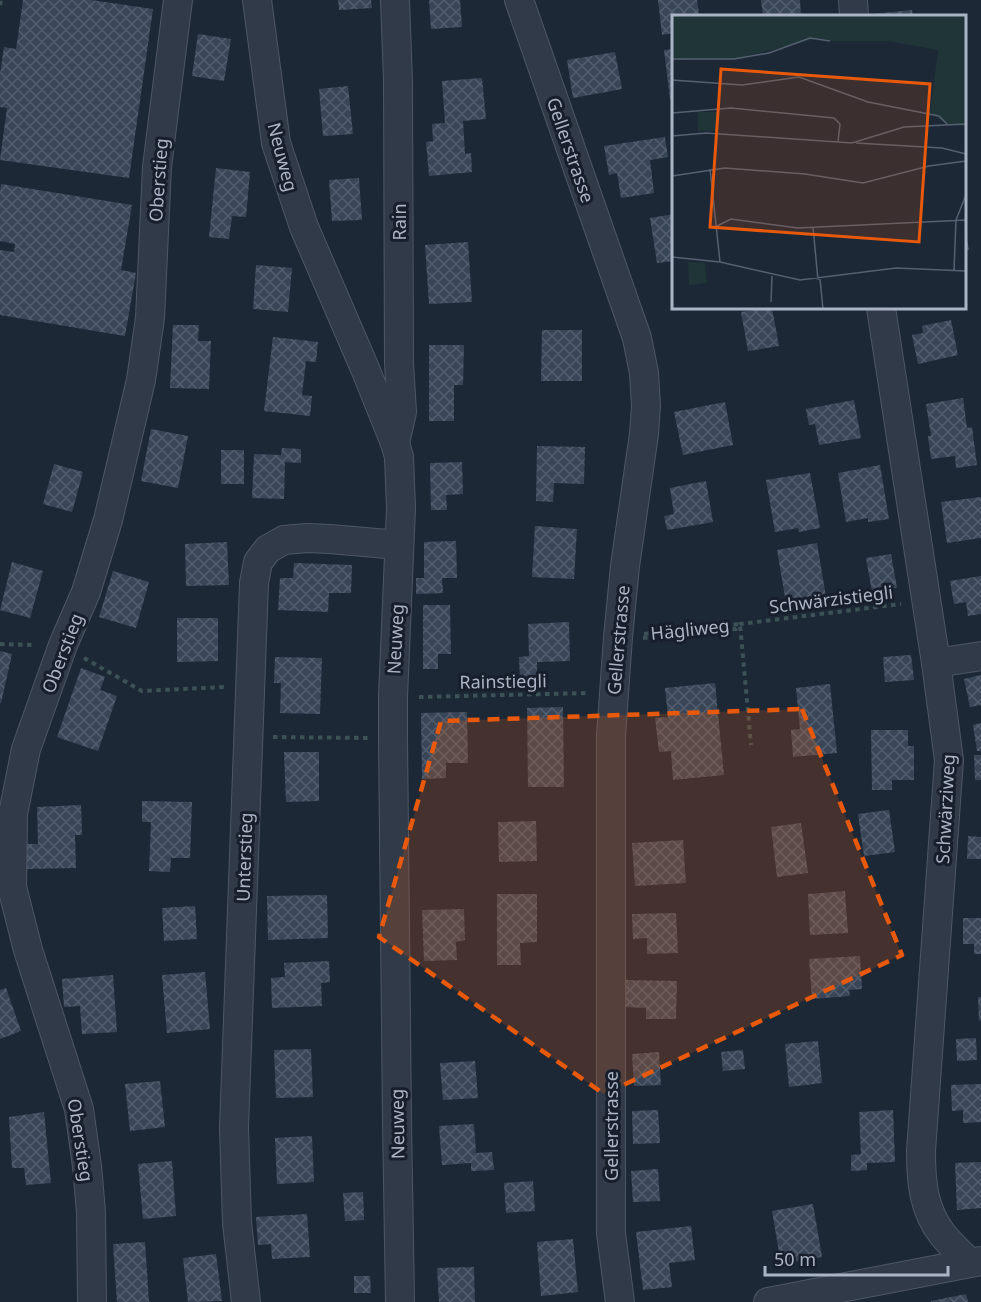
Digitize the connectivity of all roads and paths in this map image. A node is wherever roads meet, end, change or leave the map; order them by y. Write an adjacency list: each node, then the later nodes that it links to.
1 (1, 0): 7 (path)
2 (178, 0): 18 (street, Oberstieg)
3 (257, 0): 11 (street, Neuweg)
4 (395, 0): 10 (street, Rain)
5 (519, 0): 22 (street, Gellerstrasse)
6 (853, 0): 8 (street)
7 (0, 6)
8 (854, 15)
9 (881, 309): 14 (street, Schwärziweg)
10 (399, 363): 11 (street); 12 (street, Rain)
11 (366, 371): 12 (street, Neuweg)
12 (395, 443): 13 (street, Neuweg)
13 (399, 545): 21 (street, Unterstieg); 23 (street, Neuweg)
14 (926, 600): 15 (path, Schwärzistiegli); 20 (street, Schwärziweg)
15 (740, 624): 16 (path, Hägliweg); 26 (path)
16 (640, 635)
17 (0, 644): 18 (path)
18 (63, 645): 21 (path); 28 (street, Oberstieg)
19 (981, 656): 20 (street)
20 (936, 663): 27 (street, Schwärziweg)
21 (250, 686): 24 (street, Unterstieg)
22 (614, 692): 23 (path, Rainstiegli); 31 (street, Gellerstrasse)
23 (393, 697): 25 (street, Neuweg)
24 (248, 736): 25 (path); 29 (street, Unterstieg)
25 (393, 739): 30 (street, Neuweg)
26 (751, 744)
27 (975, 1262): 32 (street)
28 (92, 1302)
29 (246, 1302)
30 (400, 1302)
31 (620, 1302)
32 (768, 1302)

